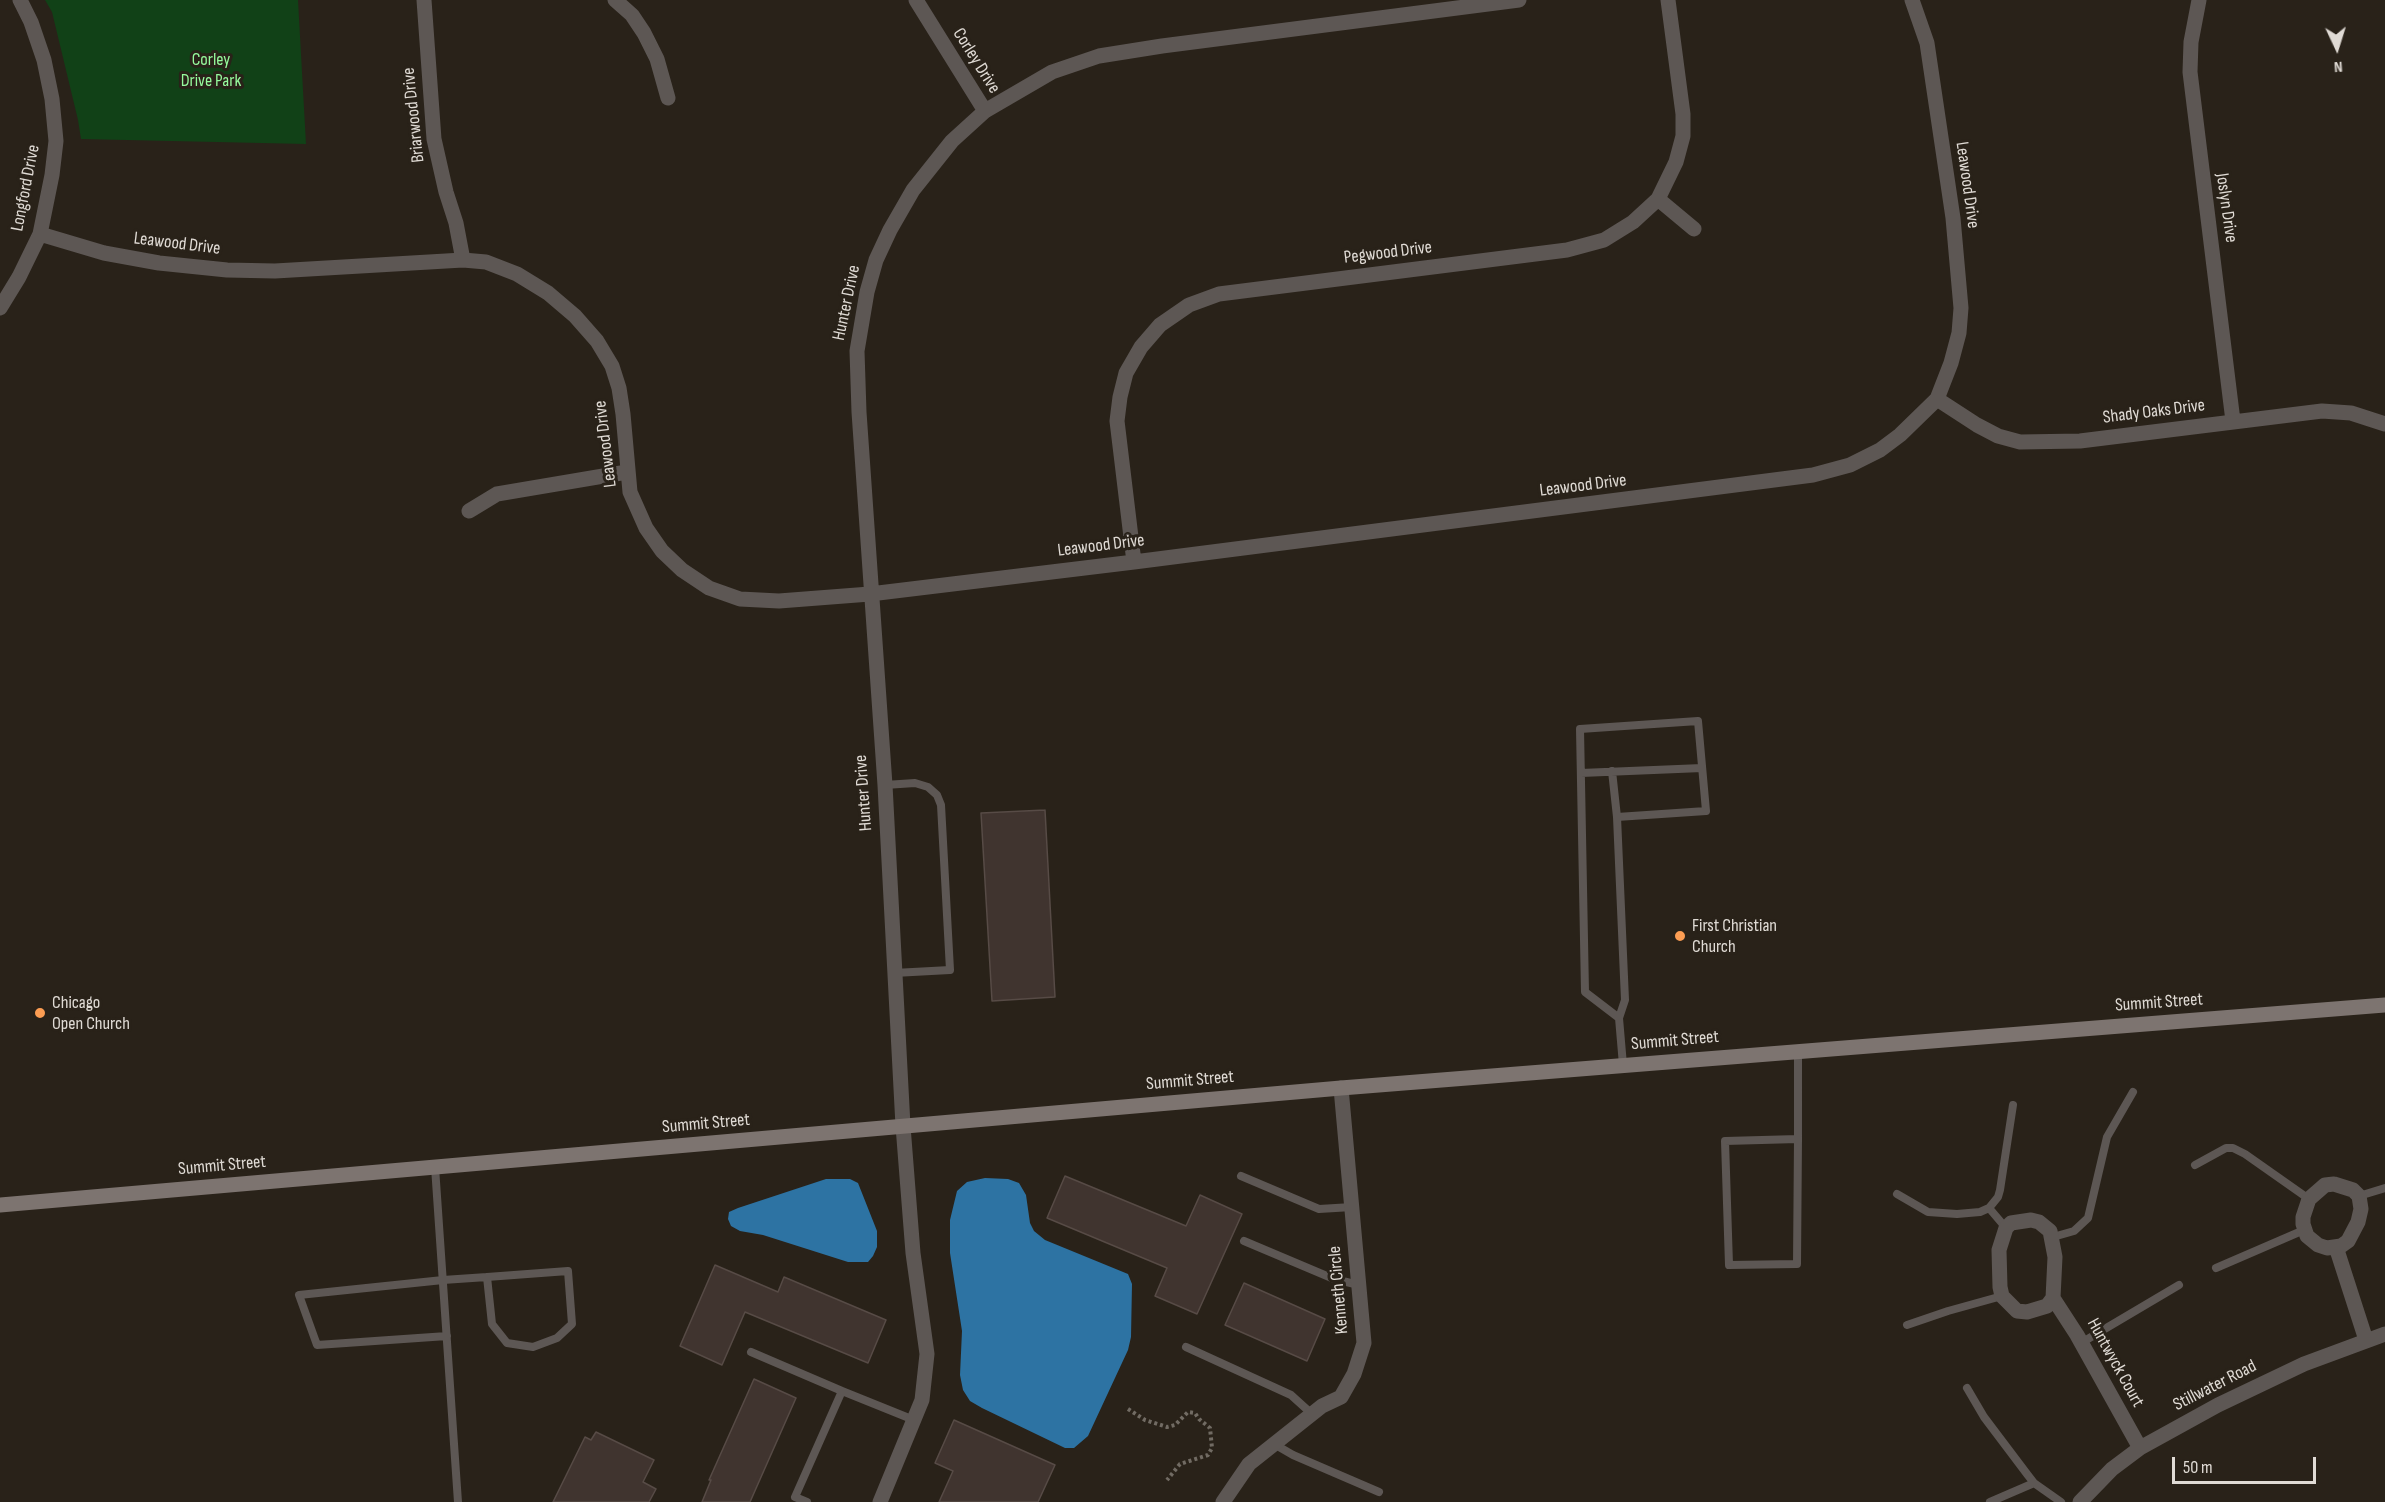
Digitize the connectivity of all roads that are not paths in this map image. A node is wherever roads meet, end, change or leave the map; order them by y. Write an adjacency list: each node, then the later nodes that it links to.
1 (20, 0): 13 (street, Longford Drive)
2 (424, 0): 14 (street, Briarwood Drive)
3 (615, 0): 9 (street)
4 (916, 0): 10 (street, Corley Drive)
5 (1519, 0): 10 (street, Hunter Drive)
6 (1668, 0): 11 (street, Pegwood Drive)
7 (1912, 0): 16 (street, Leawood Drive)
8 (2199, 0): 17 (street, Joslyn Drive)
9 (668, 98)
10 (985, 111): 22 (street, Hunter Drive)
11 (1658, 199): 12 (street); 21 (street, Pegwood Drive)
12 (1694, 229)
13 (40, 234): 14 (street, Leawood Drive); 15 (street, Longford Drive)
14 (463, 260): 19 (street, Leawood Drive)
15 (0, 308)
16 (1937, 399): 17 (street, Shady Oaks Drive); 21 (street, Leawood Drive)
17 (2233, 421): 18 (street, Shady Oaks Drive)
18 (2385, 424)
19 (627, 472): 20 (street); 22 (street, Leawood Drive)
20 (469, 511)
21 (1134, 562): 22 (street, Leawood Drive)
22 (870, 594): 26 (street, Hunter Drive)
23 (1702, 768): 24 (lane); 25 (lane); 27 (lane)
24 (1612, 771): 25 (lane); 27 (lane)
25 (1581, 773): 30 (lane)
26 (885, 785): 28 (street, Hunter Drive); 28 (lane)
27 (1617, 817): 30 (lane)
28 (894, 974): 36 (street, Hunter Drive)
29 (2385, 1005): 31 (main road, Summit Street)
30 (1620, 1018): 32 (lane)
31 (1798, 1051): 32 (main road, Summit Street); 37 (lane)
32 (1623, 1065): 33 (main road, Summit Street)
33 (1341, 1088): 36 (main road, Summit Street); 46 (street, Kenneth Circle)
34 (2133, 1092): 50 (lane)
35 (2013, 1105): 47 (lane)
36 (903, 1126): 39 (main road, Summit Street); 70 (street)
37 (1798, 1139): 37 (lane)
38 (2195, 1165): 44 (lane)
39 (435, 1167): 45 (main road, Summit Street); 55 (lane)
40 (1241, 1176): 46 (lane)
41 (2385, 1188): 43 (lane)
42 (1898, 1194): 47 (lane)
43 (2359, 1196): 44 (street); 52 (street)
44 (2309, 1199): 49 (street)
45 (0, 1205)
46 (1352, 1207): 56 (street, Kenneth Circle)
47 (1989, 1208): 48 (lane)
48 (2006, 1228): 50 (street); 58 (street)
49 (2304, 1230): 52 (street); 53 (lane)
50 (2053, 1237): 59 (street)
51 (1244, 1241): 56 (lane)
52 (2336, 1247): 63 (street)
53 (2216, 1268)
54 (487, 1277): 54 (lane); 55 (lane)
55 (443, 1280): 62 (lane); 62 (lane)
56 (1359, 1285): 69 (street, Kenneth Circle)
57 (2179, 1285): 64 (lane)
58 (2002, 1296): 59 (street); 60 (lane)
59 (2053, 1298): 64 (street, Huntwyck Court)
60 (1907, 1325)
61 (2385, 1334): 63 (street, Stillwater Road)
62 (447, 1336): 75 (lane)
63 (2366, 1340): 72 (street, Stillwater Road)
64 (2081, 1343): 72 (street, Huntwyck Court)
65 (1186, 1347): 69 (lane)
66 (751, 1352): 68 (lane)
67 (1967, 1388): 73 (lane)
68 (842, 1391): 70 (lane); 76 (lane)
69 (1312, 1414): 71 (street, Kenneth Circle)
70 (915, 1421): 77 (street)
71 (1273, 1443): 74 (lane); 78 (street, Kenneth Circle)
72 (2140, 1448): 81 (street, Stillwater Road)
73 (2034, 1483): 79 (lane); 80 (lane)
74 (1379, 1492)
75 (458, 1502)
76 (807, 1502)
77 (879, 1502)
78 (1223, 1502)
79 (1990, 1502)
80 (2061, 1502)
81 (2080, 1502)

